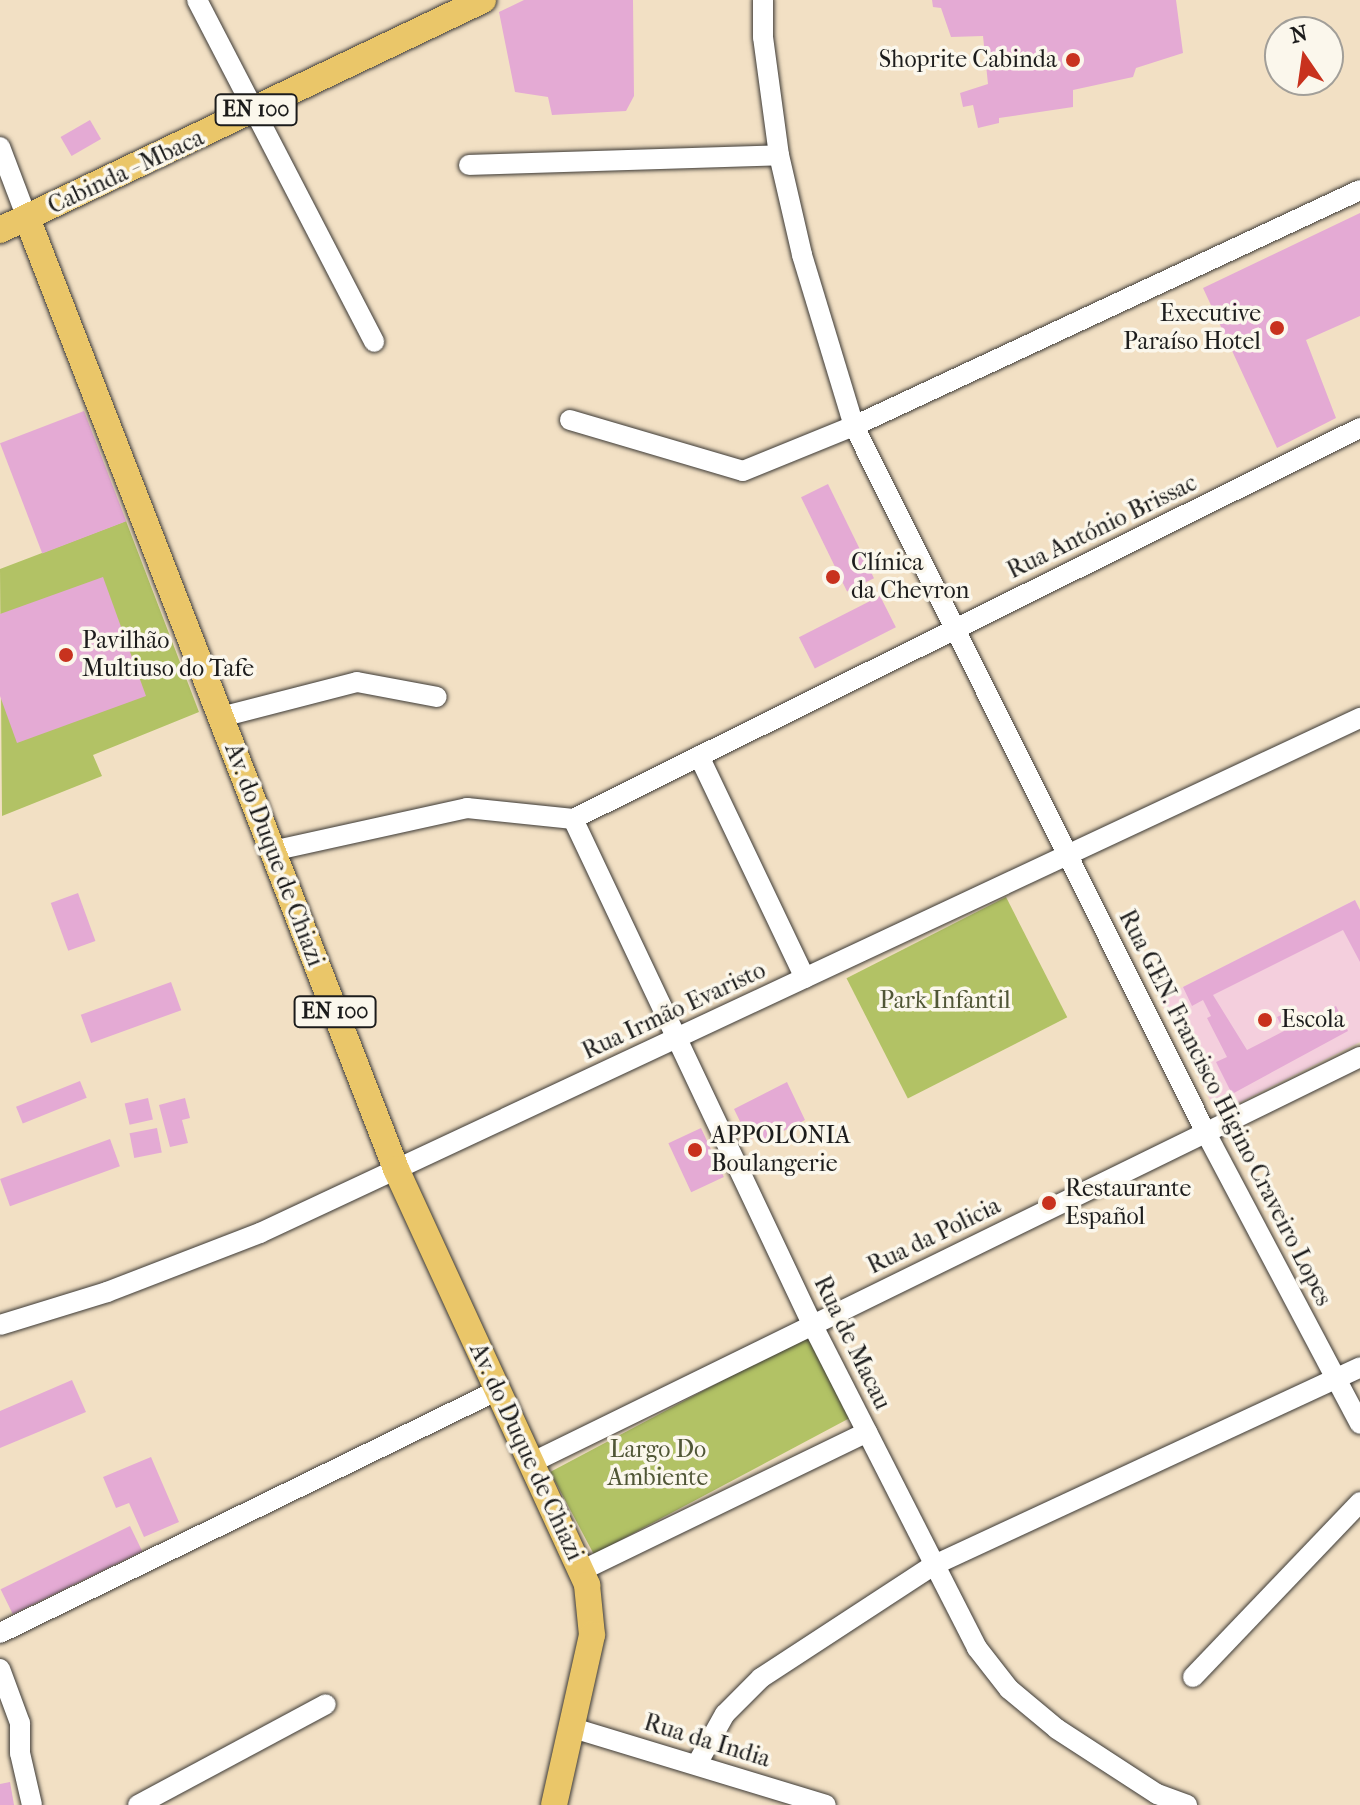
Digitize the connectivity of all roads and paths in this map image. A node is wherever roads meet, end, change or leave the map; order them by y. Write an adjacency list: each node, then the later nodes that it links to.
1 (197, 0): 4 (street)
2 (483, 0): 4 (main road, Cabinda - Mbaca / EN 100)
3 (763, 0): 6 (street, Rua GEN. Francisco Higino Craveiro Lopes)
4 (255, 110): 9 (main road, Cabinda - Mbaca / EN 100); 11 (street)
5 (0, 147): 9 (street)
6 (779, 155): 7 (street); 13 (street, Rua GEN. Francisco Higino Craveiro Lopes)
7 (469, 165)
8 (1360, 190): 13 (street)
9 (27, 218): 10 (main road, Cabinda - Mbaca); 17 (main road, Av. do Duque de Chiazi / EN 100)
10 (0, 230)
11 (374, 342)
12 (570, 420): 13 (street)
13 (854, 426): 15 (street, Rua GEN. Francisco Higino Craveiro Lopes)
14 (1358, 431): 15 (street, Rua António Brissac)
15 (952, 630): 19 (street, Rua António Brissac); 22 (street, Rua GEN. Francisco Higino Craveiro Lopes)
16 (437, 697): 17 (street)
17 (221, 717): 21 (main road, Av. do Duque de Chiazi / EN 100)
18 (1360, 718): 22 (street, Rua Irmão Evaristo)
19 (699, 756): 20 (street, Rua António Brissac); 23 (street)
20 (573, 819): 21 (street); 24 (street, Rua de Macau)
21 (272, 851): 27 (main road, Av. do Duque de Chiazi / EN 100)
22 (1067, 858): 23 (street, Rua Irmão Evaristo); 26 (street, Rua GEN. Francisco Higino Craveiro Lopes)
23 (805, 978): 24 (street, Rua Irmão Evaristo)
24 (678, 1038): 27 (street, Rua Irmão Evaristo); 28 (street, Rua de Macau)
25 (1360, 1057): 26 (street, Rua da Policia)
26 (1206, 1133): 28 (street, Rua da Policia); 31 (street, Rua GEN. Francisco Higino Craveiro Lopes)
27 (396, 1169): 29 (street, Rua Irmão Evaristo); 32 (main road, Av. do Duque de Chiazi / EN 100)
28 (812, 1324): 34 (street, Rua de Macau); 35 (street, Rua da Policia)
29 (0, 1325)
30 (1360, 1367): 31 (street)
31 (1337, 1379): 33 (street, Rua GEN. Francisco Higino Craveiro Lopes); 37 (street)
32 (498, 1390): 35 (main road, Av. do Duque de Chiazi / EN 100); 39 (street)
33 (1360, 1424)
34 (867, 1432): 37 (street, Rua de Macau); 38 (street)
35 (531, 1463): 38 (main road, Av. do Duque de Chiazi / EN 100)
36 (1360, 1502): 41 (street)
37 (932, 1566): 44 (street); 49 (street, Rua de Macau)
38 (581, 1571): 43 (main road, Av. do Duque de Chiazi / EN 100)
39 (0, 1633)
40 (0, 1669): 45 (street)
41 (1193, 1677)
42 (326, 1704): 46 (street)
43 (573, 1728): 44 (street, Rua da India); 47 (main road, Av. do Duque de Chiazi / EN 100)
44 (697, 1764): 48 (street, Rua da India)
45 (32, 1805)
46 (138, 1805)
47 (554, 1805)
48 (826, 1805)
49 (1187, 1805)

